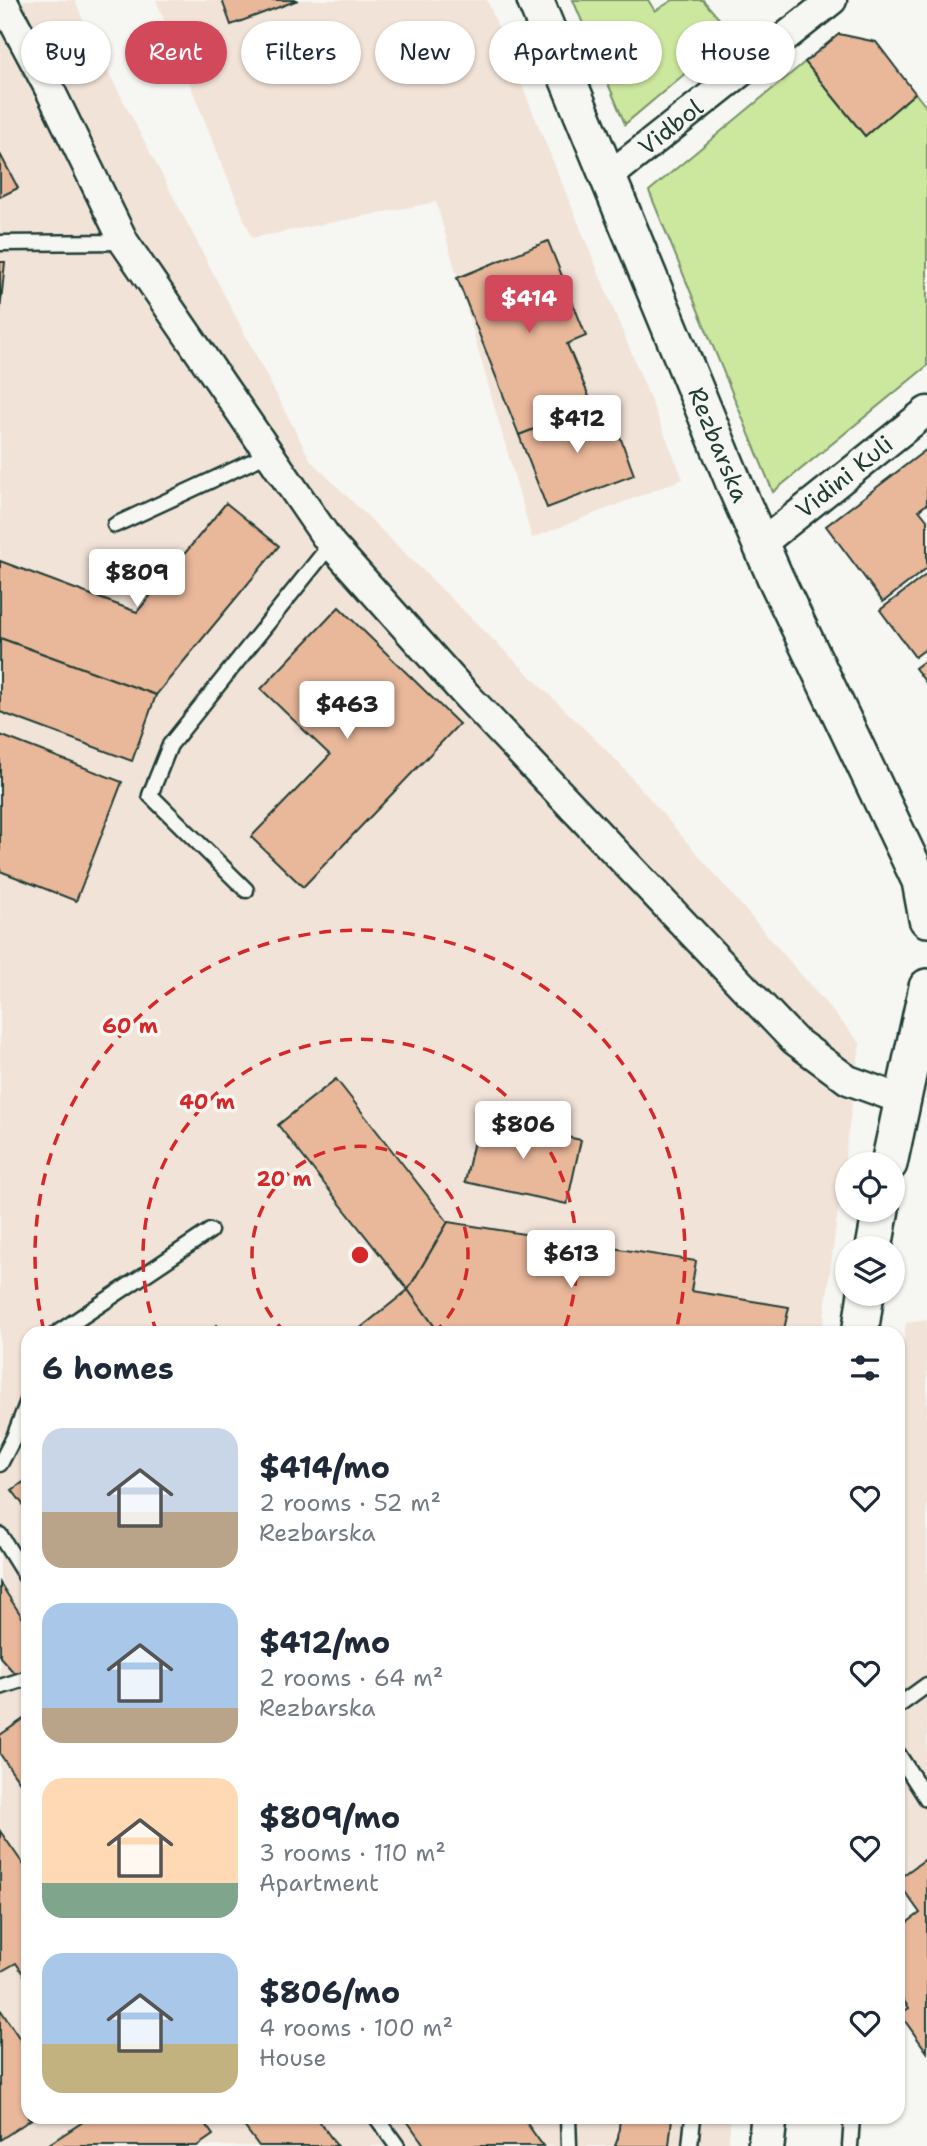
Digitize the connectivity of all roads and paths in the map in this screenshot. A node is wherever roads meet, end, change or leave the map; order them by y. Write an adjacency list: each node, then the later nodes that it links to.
1 (2, 0): 5 (street)
2 (535, 0): 4 (street, Rezbarska)
3 (832, 0): 4 (street, Vidbol)
4 (608, 177): 11 (street, Rezbarska)
5 (124, 242): 6 (lane); 8 (street)
6 (0, 243)
7 (927, 411): 11 (street, Vidini Kuli)
8 (268, 454): 9 (lane); 10 (street)
9 (115, 526)
10 (331, 544): 13 (lane); 16 (street)
11 (761, 544): 12 (street, Rezbarska)
12 (923, 878): 14 (street, Rezbarska)
13 (246, 890)
14 (927, 919)
15 (927, 987): 16 (street)
16 (903, 1100): 17 (street)
17 (892, 1152)
18 (210, 1231): 20 (lane)
19 (864, 1306): 21 (street)
20 (68, 1326)
21 (861, 1326)
22 (21, 1419): 23 (lane)
23 (0, 1464)
24 (0, 1535): 25 (lane)
25 (21, 1569)
26 (21, 1680): 28 (lane)
27 (927, 1685): 29 (lane)
28 (0, 1687)
29 (905, 1701)
30 (905, 1765): 31 (lane)
31 (927, 1799)
32 (381, 2124): 37 (lane)
33 (568, 2124): 38 (lane)
34 (692, 2124): 39 (lane)
35 (768, 2124): 40 (street)
36 (852, 2124): 41 (lane)
37 (397, 2146)
38 (569, 2146)
39 (690, 2146)
40 (766, 2146)
41 (850, 2146)

